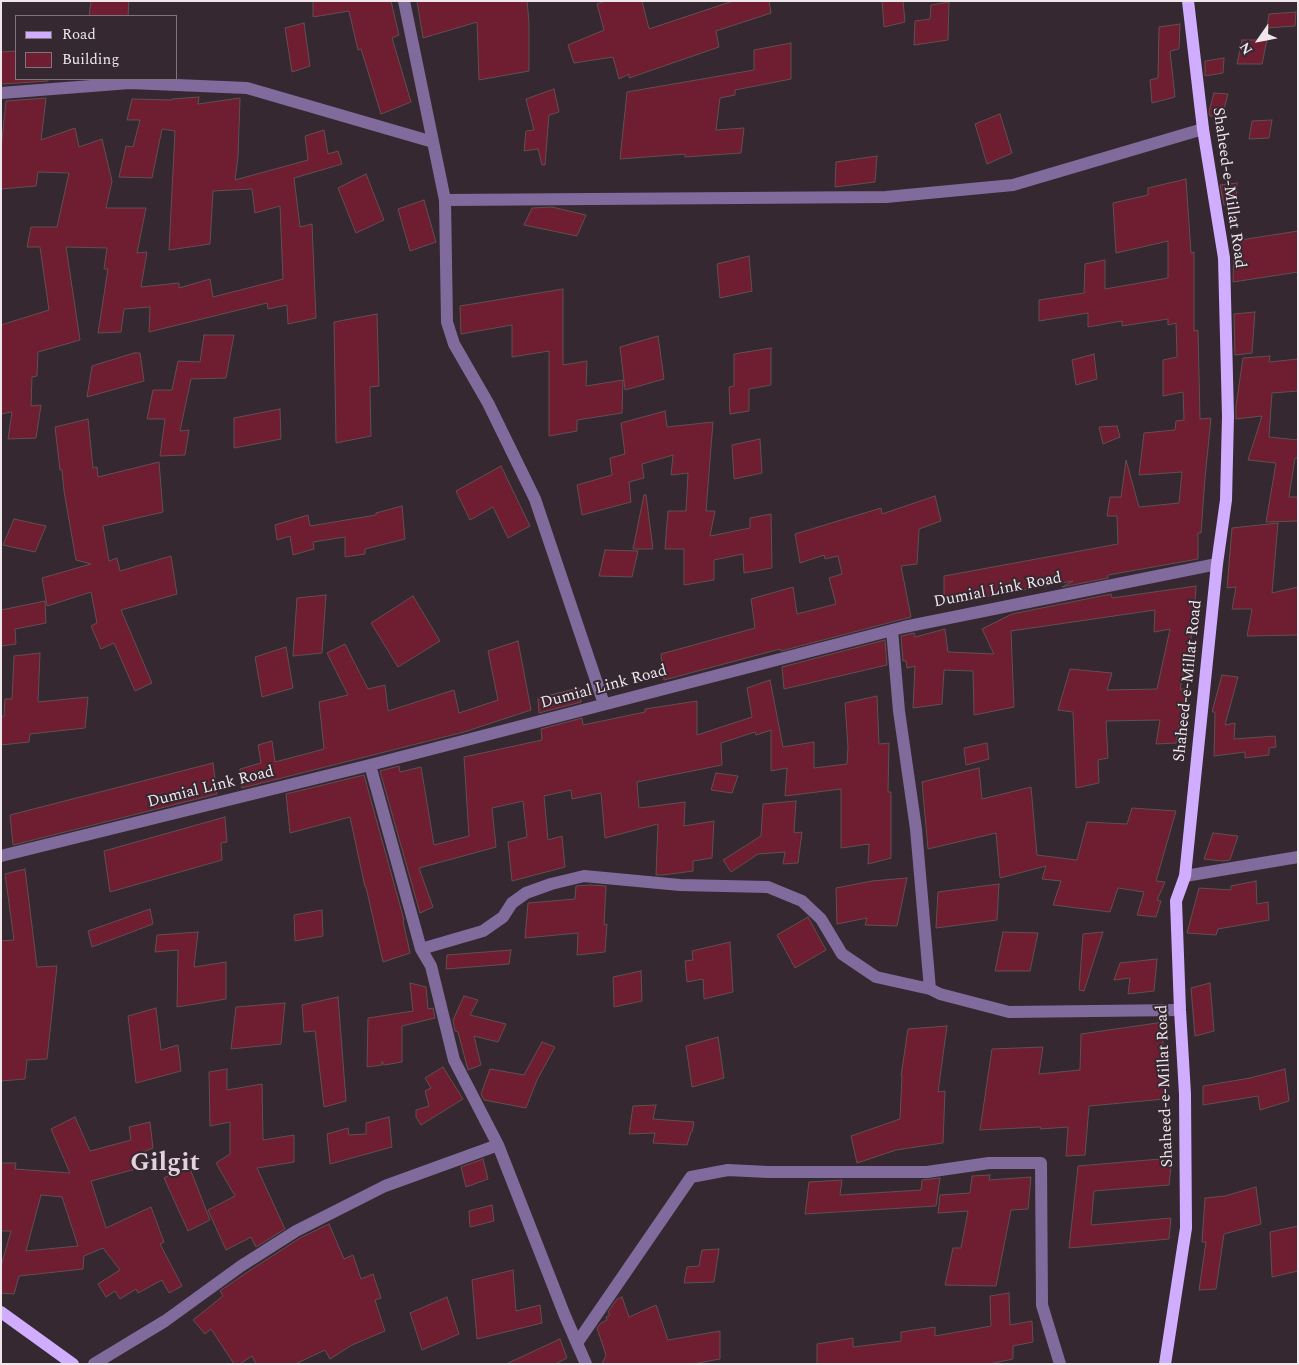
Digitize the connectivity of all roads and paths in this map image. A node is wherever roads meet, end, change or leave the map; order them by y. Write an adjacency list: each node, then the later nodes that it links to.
1 (404, 1): 5 (street)
2 (1188, 1): 4 (main road, Shaheed-e-Millat Road)
3 (1, 93): 5 (street)
4 (1203, 129): 6 (street); 7 (main road, Shaheed-e-Millat Road)
5 (433, 142): 6 (street)
6 (445, 200): 9 (street)
7 (1217, 564): 8 (street, Dumial Link Road); 13 (main road, Shaheed-e-Millat Road)
8 (892, 630): 9 (street, Dumial Link Road); 15 (street)
9 (604, 704): 10 (street, Dumial Link Road)
10 (370, 765): 11 (street, Dumial Link Road); 14 (street)
11 (1, 856)
12 (1298, 857): 13 (street)
13 (1185, 876): 16 (main road, Shaheed-e-Millat Road)
14 (421, 949): 15 (street); 17 (street)
15 (930, 989): 16 (street)
16 (1180, 1010): 24 (main road, Shaheed-e-Millat Road)
17 (498, 1145): 19 (street); 21 (street)
18 (1, 1312): 20 (main road)
19 (577, 1343): 22 (street); 23 (street)
20 (73, 1364)
21 (94, 1364)
22 (586, 1364)
23 (1060, 1364)
24 (1165, 1364)

